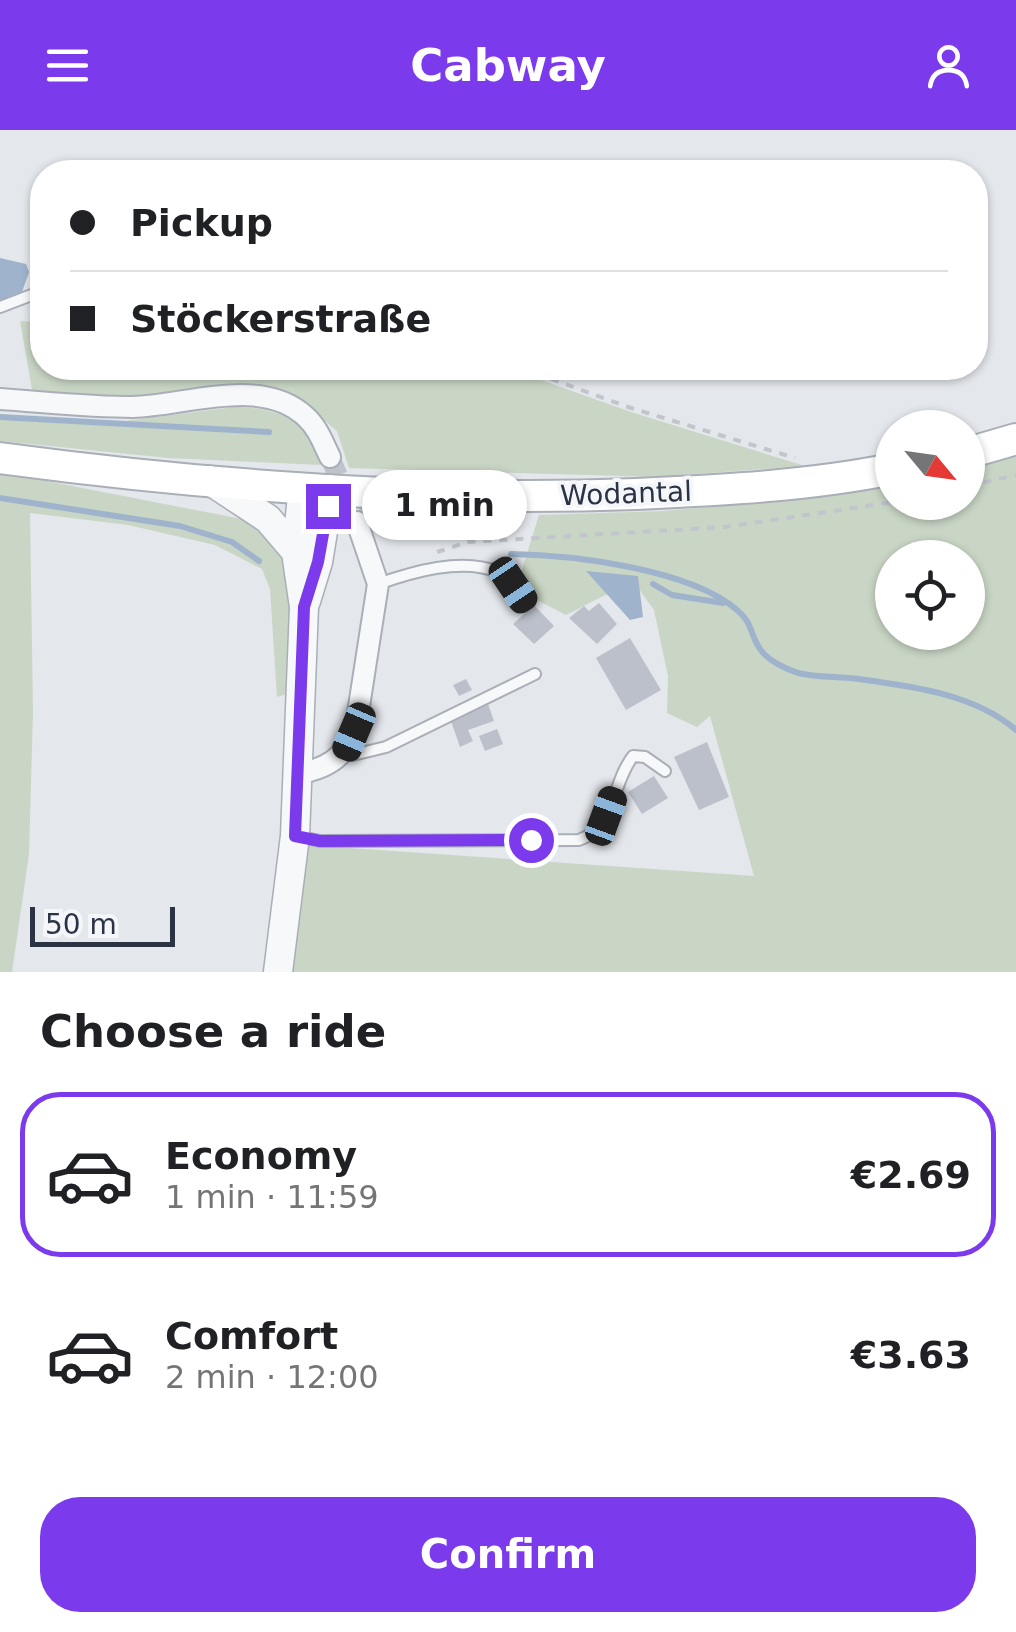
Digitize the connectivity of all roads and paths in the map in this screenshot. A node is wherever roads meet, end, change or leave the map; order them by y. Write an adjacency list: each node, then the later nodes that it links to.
1 (30, 296): 2 (lane)
2 (0, 307)
3 (554, 380): 9 (path)
4 (0, 399): 7 (street)
5 (1016, 440): 6 (main road)
6 (985, 448)
7 (330, 457)
8 (0, 458): 12 (main road, Wodantal)
9 (805, 462)
10 (875, 471): 14 (main road, Wodantal)
11 (1016, 475): 13 (path)
12 (209, 479): 14 (main road, Wodantal); 17 (street)
13 (985, 482)
14 (317, 488): 17 (street); 21 (street)
15 (875, 505): 18 (path)
16 (356, 522): 19 (street)
17 (296, 552): 21 (street)
18 (434, 553)
19 (378, 584): 20 (lane); 23 (street)
20 (525, 602)
21 (304, 607): 25 (street)
22 (535, 674): 23 (lane)
23 (347, 751): 25 (street)
24 (665, 771): 26 (lane)
25 (297, 774): 26 (street)
26 (295, 836): 27 (street)
27 (278, 972)

